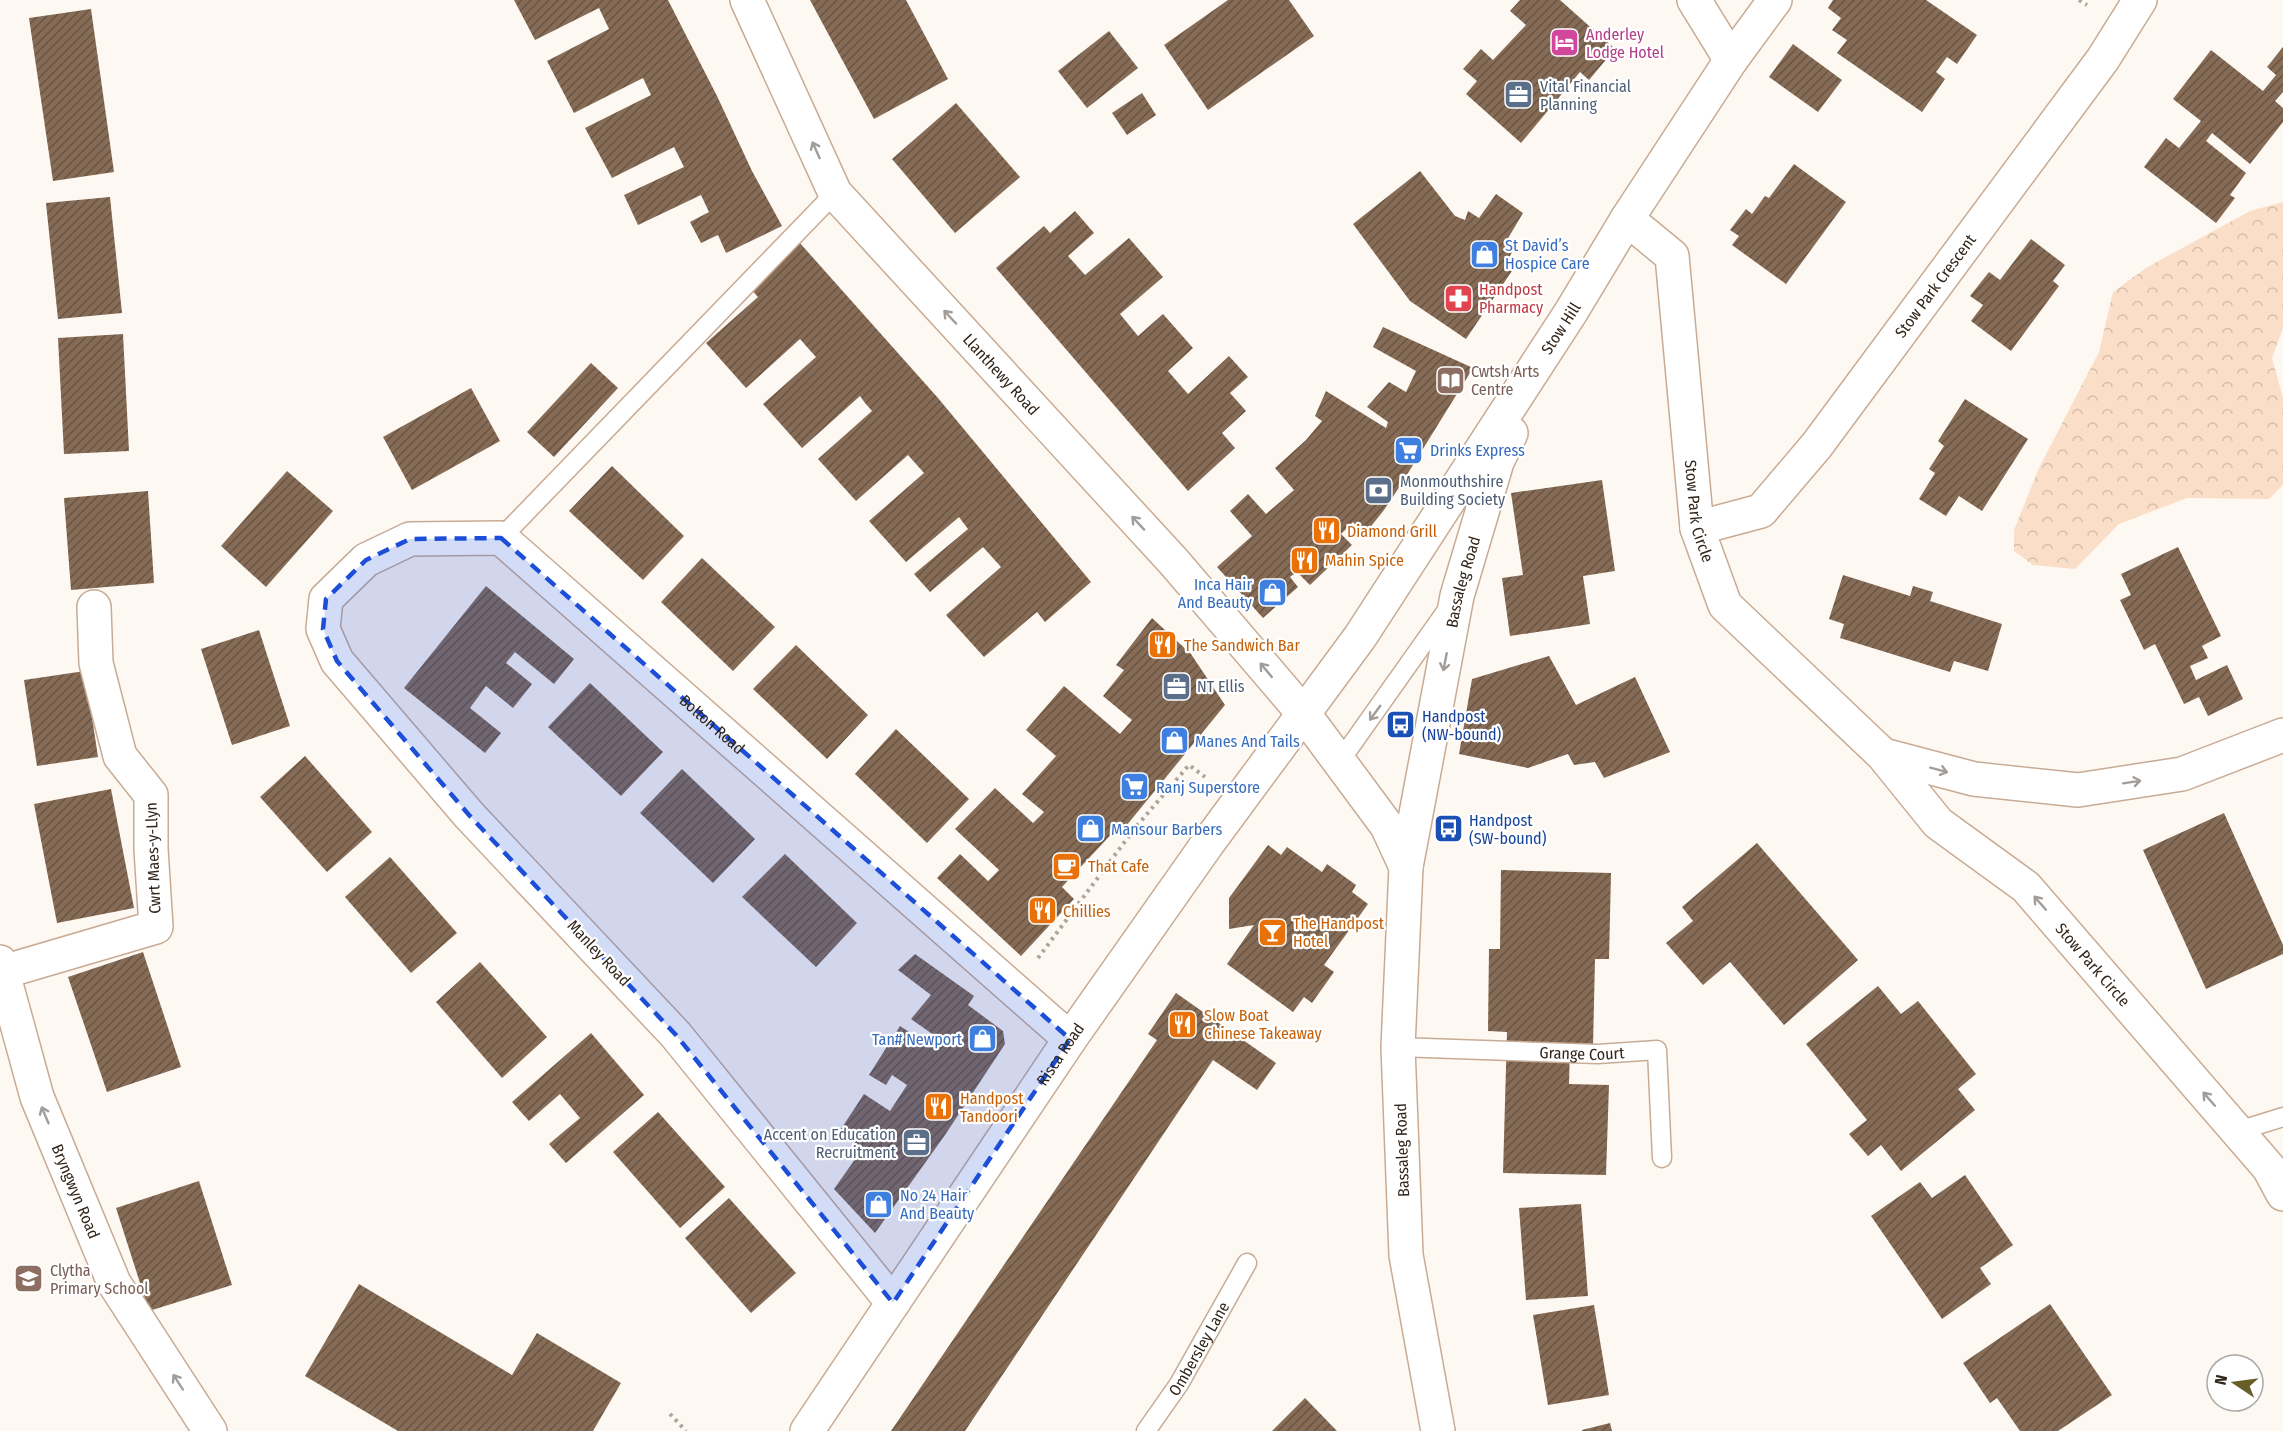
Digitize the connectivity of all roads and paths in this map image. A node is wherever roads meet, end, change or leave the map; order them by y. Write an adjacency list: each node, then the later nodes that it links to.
1 (747, 0): 6 (street, Llanthewy Road, one-way to 1)
2 (1694, 0): 5 (street)
3 (1775, 0): 5 (street, Stow Hill)
4 (2140, 0): 9 (street, Stow Park Crescent)
5 (1731, 60): 7 (street, Stow Hill)
6 (835, 193): 10 (lane); 13 (street, Llanthewy Road, one-way to 6)
7 (1627, 219): 8 (street, Stow Hill); 9 (street, Stow Park Circle)
8 (1571, 312): 11 (street, Bassaleg Road); 13 (street, Stow Hill)
9 (1697, 528): 15 (street, Stow Park Circle)
10 (501, 538): 20 (street, Bolton Road); 28 (street, Manley Road)
11 (1457, 596): 16 (lane, one-way to 16); 18 (street, Bassaleg Road, one-way to 18)
12 (94, 607): 19 (street, Cwrt Maes-y-Llyn)
13 (1304, 714): 16 (street, Bassaleg Road); 21 (street, Risca Road)
14 (2283, 735): 15 (street, Stow Park Circle, one-way to 14)
15 (1883, 755): 24 (street, Stow Park Circle, one-way to 15)
16 (1340, 761): 18 (street, Bassaleg Road)
17 (1206, 779): 20 (path)
18 (1406, 867): 22 (street, Bassaleg Road)
19 (1, 967): 30 (street, Bryngwyn Road, one-way to 19)
20 (1014, 989): 21 (street, Bolton Road)
21 (1070, 1039): 28 (street, Risca Road)
22 (1398, 1047): 25 (lane, Grange Court); 34 (street, Bassaleg Road)
23 (2283, 1117): 24 (lane)
24 (2238, 1131): 26 (street, Stow Park Circle)
25 (1662, 1158)
26 (2283, 1194)
27 (1247, 1263): 33 (lane, Ombersley Lane)
28 (893, 1303): 32 (street, Risca Road)
29 (670, 1414): 31 (path)
30 (210, 1431)
31 (686, 1431)
32 (807, 1431)
33 (1146, 1431)
34 (1438, 1431)

